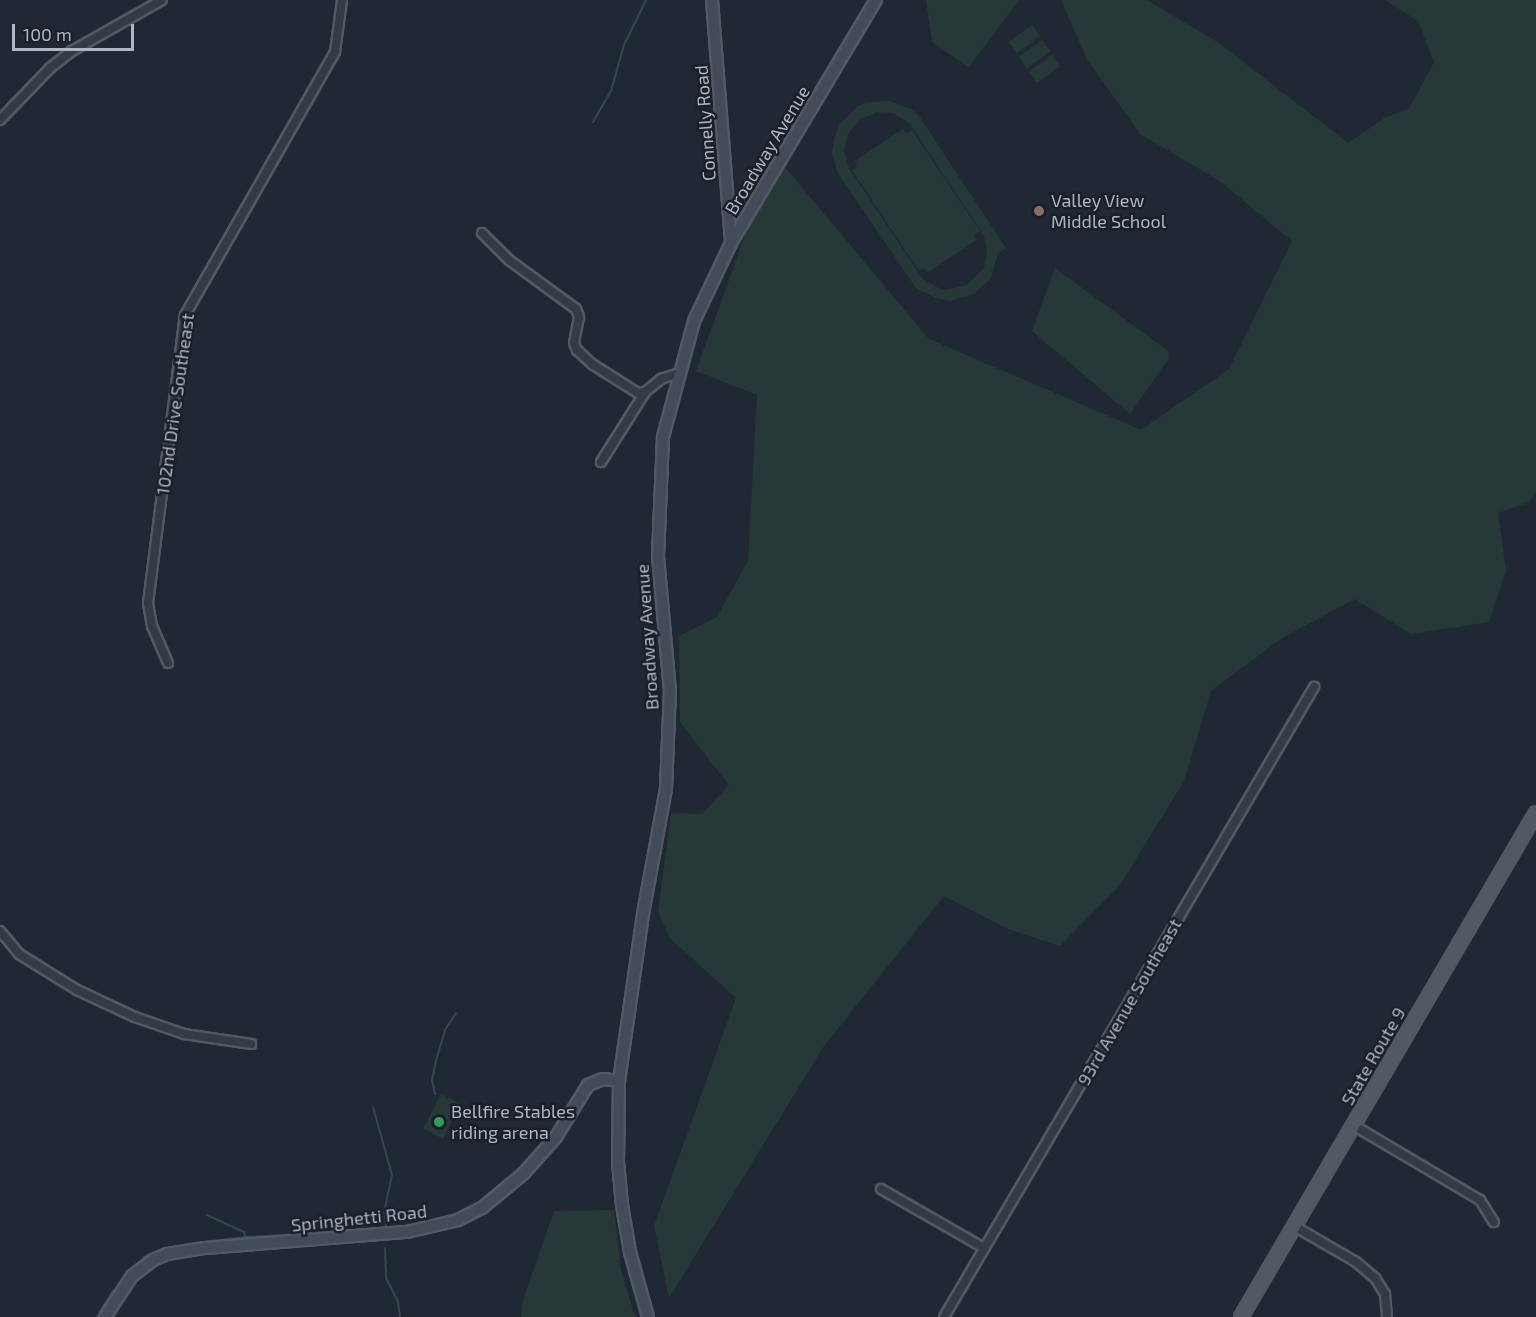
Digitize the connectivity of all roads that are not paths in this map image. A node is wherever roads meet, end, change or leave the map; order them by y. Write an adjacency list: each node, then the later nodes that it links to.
1 (162, 0): 5 (street)
2 (342, 0): 11 (street, 102nd Drive Southeast)
3 (712, 0): 7 (street, Connelly Road)
4 (876, 0): 7 (street, Broadway Avenue)
5 (1, 117)
6 (482, 233): 9 (street)
7 (731, 243): 8 (street, Broadway Avenue)
8 (679, 373): 9 (street); 17 (street, Broadway Avenue)
9 (645, 392): 10 (street)
10 (601, 462)
11 (168, 663)
12 (1314, 687): 22 (street, 93rd Avenue Southeast)
13 (1536, 813): 14 (main road, State Route 9)
14 (1532, 829): 18 (main road, State Route 9)
15 (0, 930): 16 (street)
16 (251, 1044)
17 (619, 1081): 23 (street, Springhetti Road); 24 (street, Broadway Avenue)
18 (1353, 1125): 20 (street); 21 (main road, State Route 9)
19 (881, 1189): 22 (street)
20 (1494, 1222)
21 (1294, 1226): 26 (main road, State Route 9); 27 (street)
22 (984, 1248): 25 (street, 93rd Avenue Southeast)
23 (105, 1317)
24 (648, 1317)
25 (944, 1317)
26 (1241, 1317)
27 (1387, 1317)

